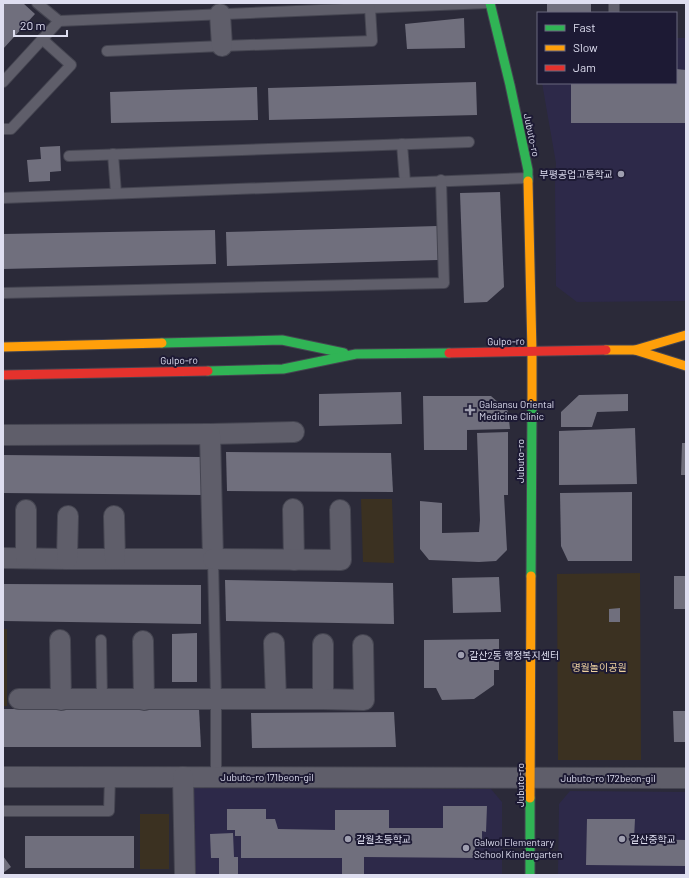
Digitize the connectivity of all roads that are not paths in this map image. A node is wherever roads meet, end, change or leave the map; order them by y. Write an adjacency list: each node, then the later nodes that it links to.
1 (37, 3): 5 (lane)
2 (489, 3): 3 (lane); 15 (main road, Jubuto-ro)
3 (370, 8): 4 (lane); 7 (lane)
4 (229, 10): 5 (lane); 7 (street)
5 (59, 21): 6 (lane)
6 (42, 39): 9 (lane); 10 (lane)
7 (222, 46): 8 (lane)
8 (107, 51)
9 (3, 82)
10 (3, 129)
11 (469, 142): 12 (lane)
12 (402, 144): 13 (lane); 17 (lane)
13 (113, 154): 14 (lane); 18 (lane)
14 (69, 156)
15 (528, 178): 16 (lane); 24 (main road, Jubuto-ro)
16 (441, 180): 17 (lane); 20 (lane)
17 (405, 182): 18 (lane)
18 (116, 193): 19 (lane)
19 (3, 198)
20 (3, 293)
21 (686, 335): 23 (main road, Gulpo-ro)
22 (3, 347): 25 (main road, Gulpo-ro)
23 (635, 350): 24 (main road, Gulpo-ro); 26 (main road, Gulpo-ro)
24 (532, 352): 25 (main road, Gulpo-ro); 59 (main road, Jubuto-ro)
25 (353, 354): 27 (main road, Gulpo-ro)
26 (686, 366)
27 (3, 375)
28 (294, 432): 29 (street)
29 (210, 434): 30 (street); 40 (street)
30 (3, 436)
31 (26, 510): 37 (street)
32 (293, 510): 41 (street)
33 (340, 510): 41 (street)
34 (68, 516): 38 (street)
35 (114, 516): 39 (street)
36 (3, 558): 37 (street)
37 (26, 558): 38 (street)
38 (67, 559): 39 (street)
39 (115, 559): 40 (street)
40 (213, 559): 41 (street); 50 (lane)
41 (294, 560)
42 (60, 640): 52 (street)
43 (101, 640): 49 (lane)
44 (143, 641): 53 (street)
45 (274, 643): 54 (street)
46 (323, 644): 51 (street)
47 (363, 645): 51 (street)
48 (19, 699): 52 (street)
49 (102, 699): 52 (street); 53 (street)
50 (216, 699): 53 (street); 54 (street); 58 (lane)
51 (324, 699): 54 (street)
52 (61, 700)
53 (144, 700)
54 (276, 700)
55 (3, 777): 56 (street, Jubuto-ro 171beon-gil)
56 (110, 777): 57 (street, Jubuto-ro 171beon-gil); 61 (lane)
57 (183, 777): 58 (street, Jubuto-ro 171beon-gil); 62 (street)
58 (216, 777): 59 (street, Jubuto-ro 171beon-gil)
59 (531, 778): 60 (street, Jubuto-ro 172beon-gil); 63 (main road, Jubuto-ro)
60 (686, 778)
61 (3, 811)
62 (185, 875)
63 (530, 875)

